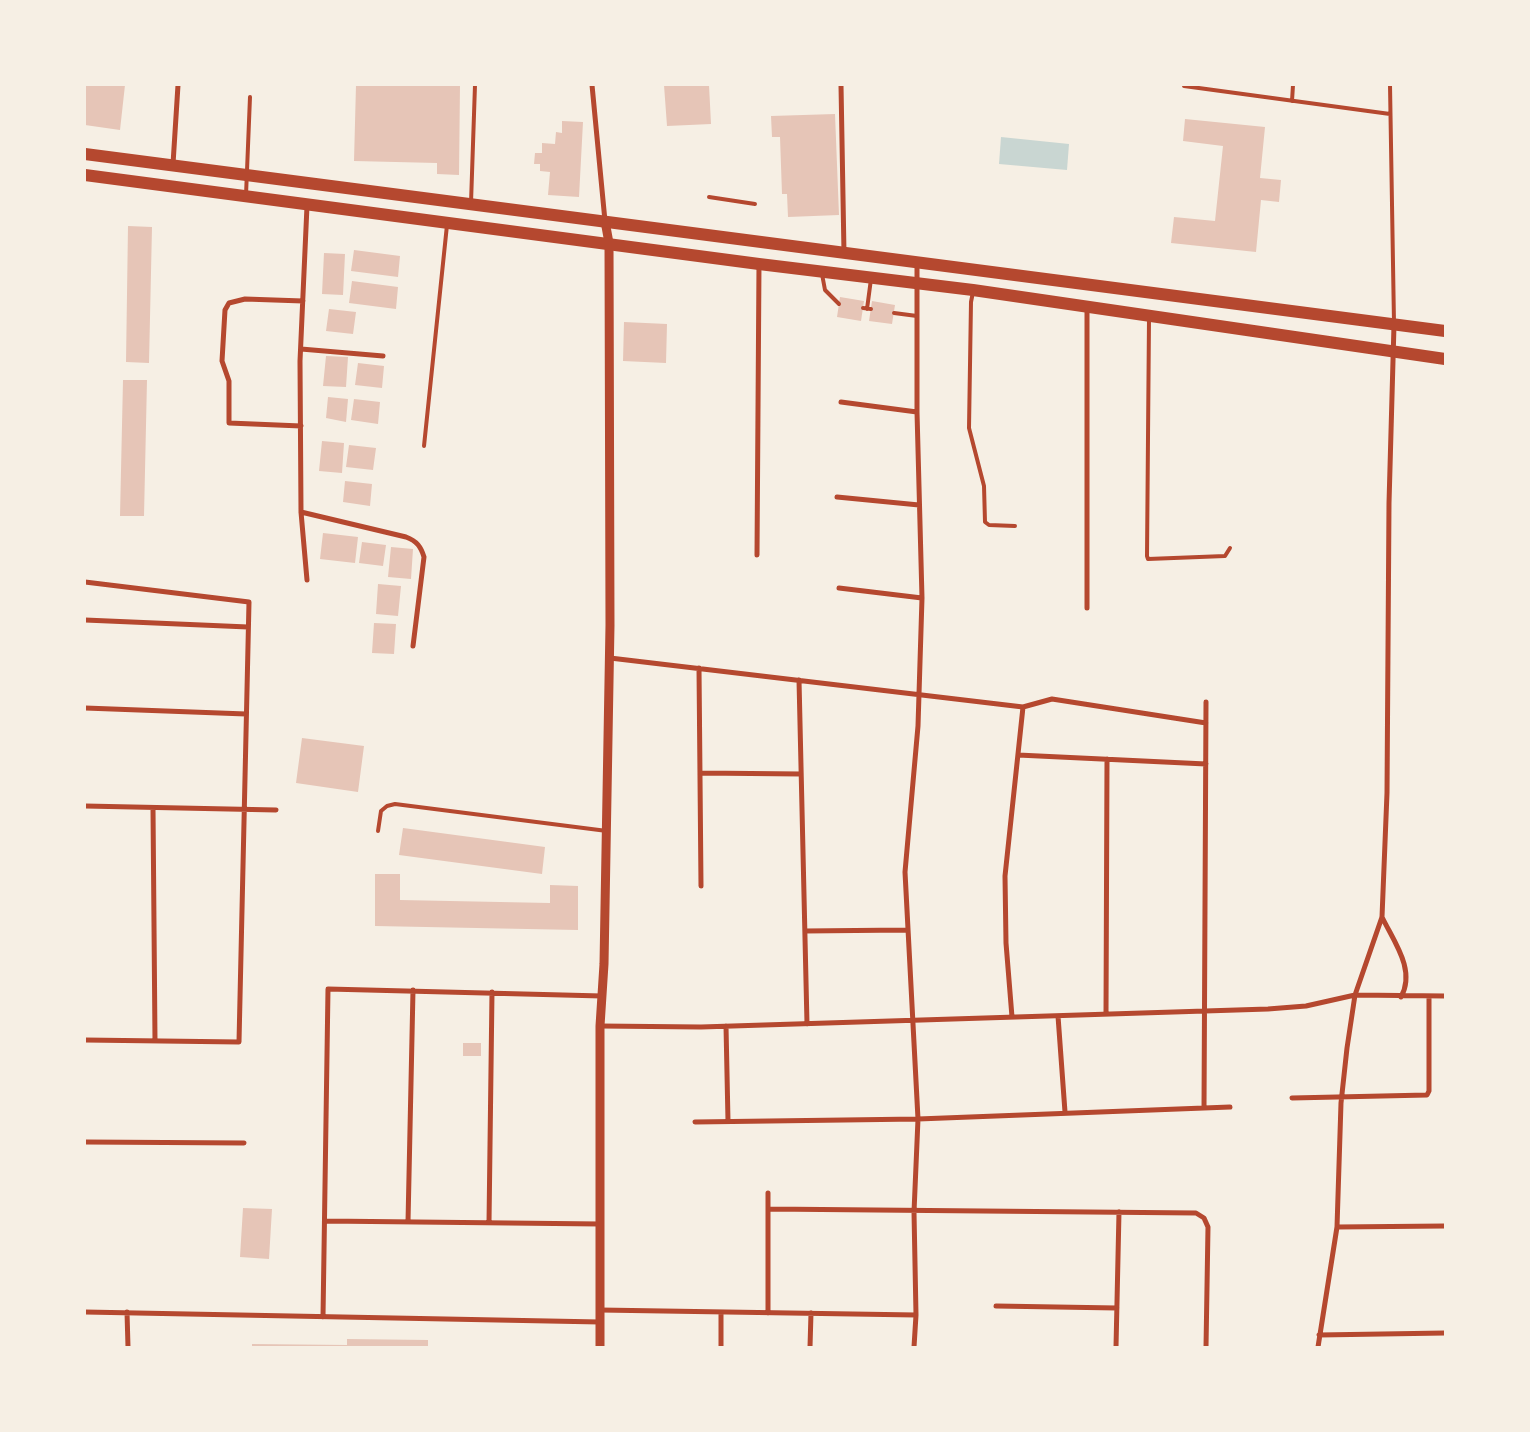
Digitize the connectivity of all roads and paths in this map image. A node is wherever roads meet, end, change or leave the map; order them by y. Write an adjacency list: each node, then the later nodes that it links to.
1 (178, 85): 12 (street)
2 (475, 85): 17 (lane)
3 (592, 85): 20 (street)
4 (841, 85): 23 (street)
5 (1293, 85): 9 (lane)
6 (1390, 85): 10 (lane)
7 (1184, 86): 9 (lane)
8 (250, 97): 14 (lane)
9 (1292, 101): 10 (lane)
10 (1390, 114): 37 (lane)
11 (85, 154): 12 (main road)
12 (173, 164): 14 (main road)
13 (85, 175): 15 (main road)
14 (247, 175): 15 (lane); 17 (main road)
15 (246, 197): 19 (main road)
16 (709, 197): 18 (lane)
17 (471, 204): 20 (main road)
18 (755, 204)
19 (307, 205): 21 (main road); 30 (street)
20 (605, 221): 22 (street); 23 (main road)
21 (447, 222): 22 (main road); 46 (lane)
22 (610, 243): 24 (main road); 61 (street)
23 (844, 254): 25 (main road)
24 (759, 264): 26 (main road); 52 (street)
25 (917, 264): 28 (street); 37 (main road)
26 (822, 271): 27 (main road); 31 (lane)
27 (871, 277): 28 (main road); 33 (lane)
28 (917, 283): 29 (main road); 36 (street)
29 (973, 290): 32 (main road); 50 (lane)
30 (303, 301): 39 (street); 45 (street)
31 (839, 304)
32 (1087, 305): 35 (main road); 57 (street)
33 (867, 309)
34 (894, 313): 36 (lane)
35 (1149, 314): 40 (main road); 51 (lane)
36 (917, 316): 44 (street)
37 (1394, 324): 38 (main road); 40 (street)
38 (1445, 331)
39 (301, 349): 41 (street); 45 (street)
40 (1392, 352): 42 (main road); 82 (street)
41 (383, 356)
42 (1445, 359)
43 (841, 402): 44 (street)
44 (917, 412): 48 (street)
45 (301, 426): 49 (street)
46 (424, 446)
47 (837, 497): 48 (street)
48 (919, 505): 56 (street)
49 (301, 512): 53 (street); 60 (street)
50 (1015, 526)
51 (1230, 548)
52 (756, 556)
53 (307, 580)
54 (85, 582): 59 (street)
55 (839, 588): 56 (street)
56 (922, 598): 64 (street)
57 (1086, 608)
58 (85, 620): 59 (street)
59 (248, 627): 68 (street)
60 (413, 646)
61 (610, 658): 62 (street); 80 (street)
62 (699, 668): 63 (street); 73 (street)
63 (799, 680): 64 (street); 74 (street)
64 (919, 696): 66 (street); 83 (street)
65 (1206, 702): 69 (street)
66 (1023, 707): 69 (street); 70 (street)
67 (85, 708): 68 (street)
68 (246, 714): 77 (street)
69 (1206, 723): 72 (street)
70 (1018, 755): 71 (street); 95 (street)
71 (1107, 760): 72 (street); 93 (street)
72 (1206, 764): 92 (street)
73 (700, 773): 74 (street); 81 (street)
74 (801, 774): 84 (street)
75 (85, 806): 76 (street)
76 (153, 808): 77 (street); 101 (street)
77 (244, 810): 78 (street); 101 (street)
78 (276, 810)
79 (378, 831): 80 (lane)
80 (607, 831): 88 (street)
81 (702, 886)
82 (1382, 917): 87 (street); 91 (street)
83 (906, 930): 84 (street); 96 (street)
84 (805, 931): 97 (street)
85 (413, 990): 86 (street); 116 (street); 117 (street)
86 (492, 992): 88 (street); 118 (street)
87 (1355, 995): 91 (street); 92 (street); 102 (street)
88 (602, 996): 98 (street)
89 (1429, 996): 90 (street); 91 (street); 102 (street)
90 (1445, 996)
91 (1401, 997)
92 (1204, 1011): 93 (street); 105 (street)
93 (1106, 1014): 94 (street)
94 (1058, 1016): 95 (street); 106 (street)
95 (1012, 1017): 96 (street)
96 (912, 1020): 97 (street); 107 (street)
97 (807, 1024): 99 (street)
98 (600, 1026): 99 (street); 119 (street)
99 (726, 1026): 108 (street)
100 (85, 1040): 101 (street)
101 (155, 1041)
102 (1341, 1096): 103 (street); 121 (street)
103 (1292, 1098)
104 (1230, 1107): 105 (street)
105 (1204, 1108): 106 (street)
106 (1065, 1112): 107 (street)
107 (918, 1119): 108 (street); 114 (street)
108 (728, 1121): 109 (street)
109 (695, 1122)
110 (85, 1142): 111 (street)
111 (244, 1143)
112 (768, 1193): 113 (street)
113 (768, 1209): 114 (street); 128 (street)
114 (914, 1212): 115 (street); 130 (street)
115 (1119, 1212): 123 (street); 141 (street)
116 (325, 1221): 117 (street); 131 (street)
117 (408, 1222): 118 (street)
118 (489, 1223): 119 (street)
119 (600, 1224): 124 (street)
120 (1445, 1226): 121 (street)
121 (1337, 1228): 134 (street)
122 (996, 1306): 123 (street)
123 (1117, 1308): 140 (street)
124 (600, 1310): 127 (street); 132 (street)
125 (85, 1312): 126 (street)
126 (128, 1312): 131 (street); 135 (street)
127 (721, 1312): 128 (street); 137 (street)
128 (768, 1313): 129 (street)
129 (811, 1313): 130 (street); 138 (street)
130 (916, 1315): 139 (street)
131 (323, 1317): 132 (street)
132 (600, 1322): 136 (street)
133 (1445, 1333): 134 (street)
134 (1319, 1335): 142 (street)
135 (128, 1347)
136 (600, 1347)
137 (721, 1347)
138 (810, 1347)
139 (914, 1347)
140 (1116, 1347)
141 (1206, 1347)
142 (1318, 1347)

